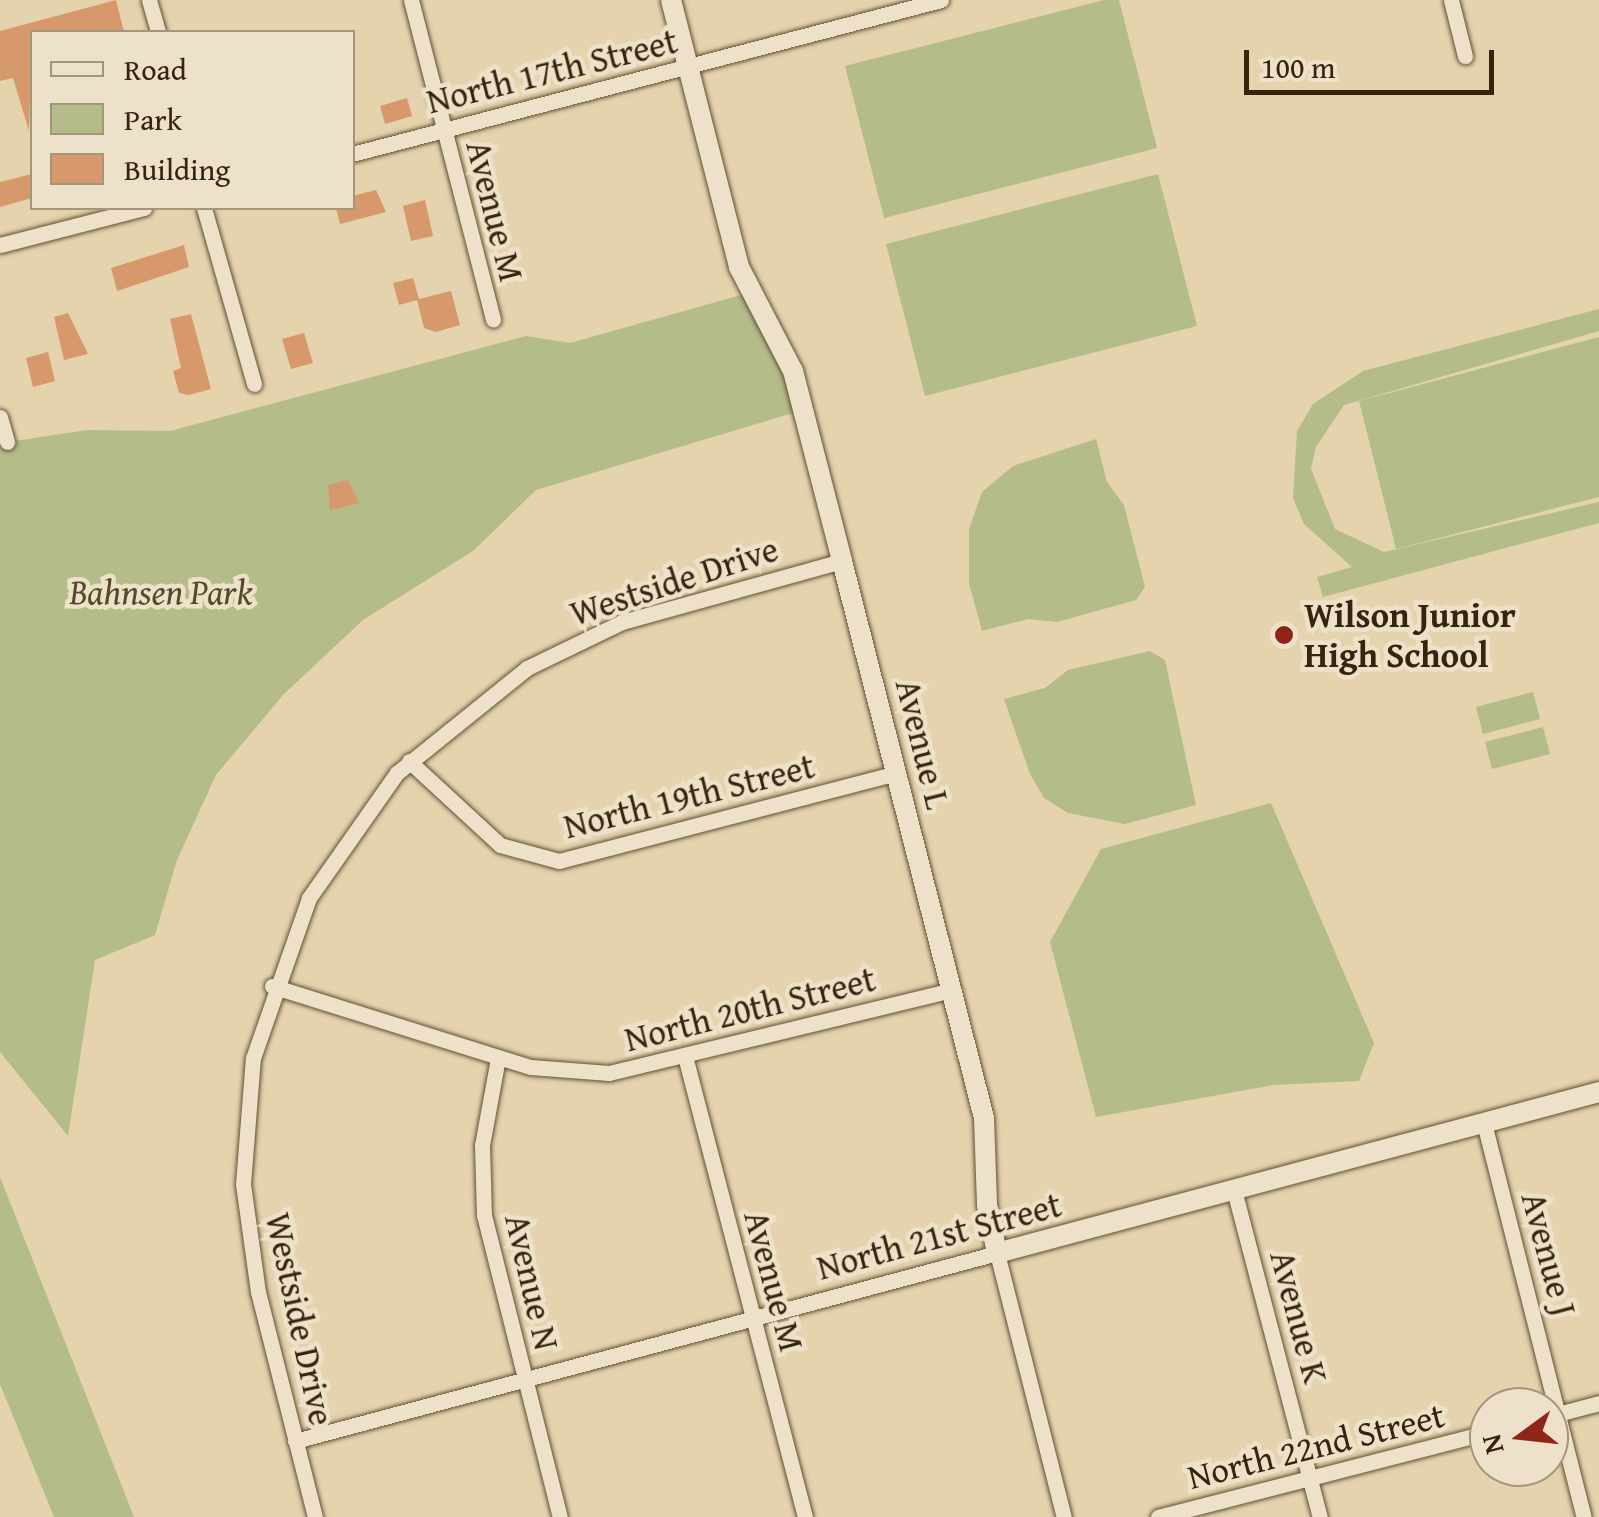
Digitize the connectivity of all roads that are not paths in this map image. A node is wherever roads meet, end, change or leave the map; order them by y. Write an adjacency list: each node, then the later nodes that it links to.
1 (149, 0): 6 (street)
2 (412, 0): 9 (street, Avenue M)
3 (671, 0): 8 (street, Avenue L)
4 (1451, 0): 7 (street)
5 (932, 1): 8 (street, North 17th Street)
6 (157, 30)
7 (1465, 56)
8 (688, 67): 9 (street, North 17th Street); 18 (street, Avenue L)
9 (443, 129): 10 (street, North 17th Street); 14 (street, Avenue M)
10 (355, 153)
11 (136, 210): 13 (street)
12 (205, 210): 15 (street)
13 (0, 246)
14 (493, 320)
15 (254, 384)
16 (0, 417): 17 (street)
17 (7, 442)
18 (842, 561): 19 (street, Westside Drive); 20 (street, Avenue L)
19 (409, 761): 20 (street, North 19th Street); 21 (street, Westside Drive)
20 (897, 773): 22 (street, Avenue L)
21 (272, 986): 23 (street, North 20th Street); 35 (street, Westside Drive)
22 (952, 990): 24 (street, North 20th Street); 28 (street, Avenue L)
23 (498, 1058): 24 (street, North 20th Street); 30 (street, Avenue N)
24 (686, 1060): 29 (street, Avenue M)
25 (1599, 1092): 26 (street, North 21st Street)
26 (1484, 1123): 27 (street, North 21st Street); 31 (street, Avenue J)
27 (1234, 1190): 28 (street, North 21st Street); 37 (street, Avenue K)
28 (998, 1253): 29 (street, North 21st Street); 41 (street, Avenue L)
29 (753, 1321): 30 (street, North 21st Street); 40 (street, Avenue M)
30 (524, 1380): 35 (street, North 21st Street); 39 (street, Avenue N)
31 (1547, 1387)
32 (1599, 1403): 33 (street)
33 (1569, 1411)
34 (1469, 1437): 37 (street, North 22nd Street)
35 (295, 1441): 38 (street, Westside Drive)
36 (1569, 1466): 44 (street, Avenue J)
37 (1310, 1479): 42 (street, North 22nd Street); 43 (street, Avenue K)
38 (315, 1517)
39 (560, 1517)
40 (804, 1517)
41 (1064, 1517)
42 (1158, 1517)
43 (1320, 1517)
44 (1584, 1517)

